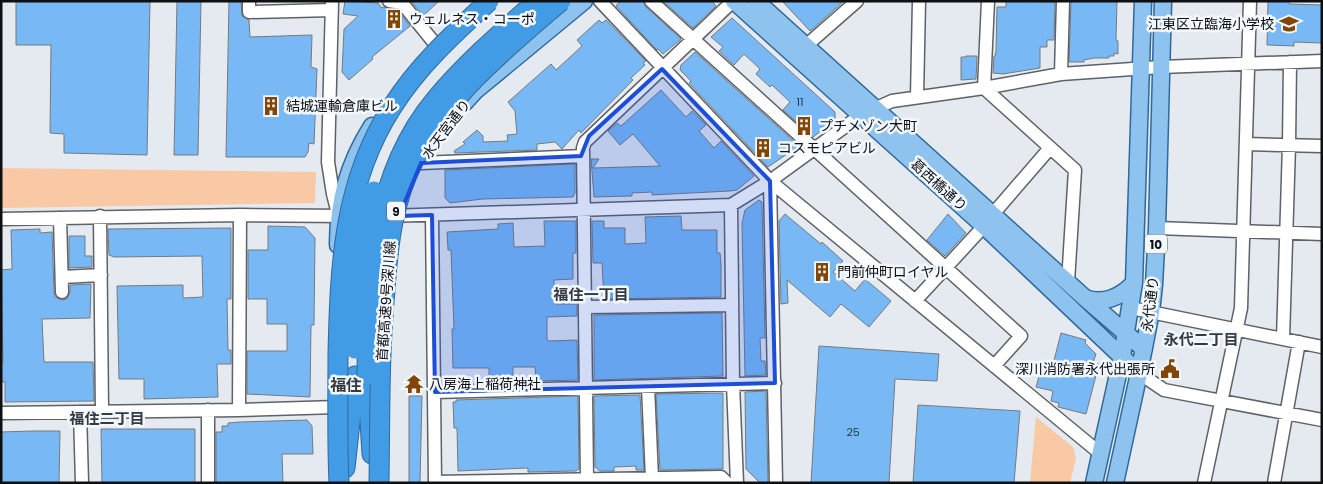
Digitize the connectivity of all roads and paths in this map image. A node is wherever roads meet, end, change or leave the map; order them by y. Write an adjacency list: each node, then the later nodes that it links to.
1 (249, 1): 19 (street)
2 (389, 1): 21 (street)
3 (522, 1): 76 (highway, bridge)
4 (536, 1): 76 (highway, bridge)
5 (561, 1): 92 (highway, 首都高速9号深川線 / 9, bridge)
6 (584, 1): 39 (main road, 水天宮通り)
7 (600, 1): 28 (street)
8 (651, 1): 20 (street)
9 (734, 1): 20 (street); 22 (main road, 葛西橋通り)
10 (756, 1): 22 (main road, 葛西橋通り)
11 (857, 1): 22 (street)
12 (919, 1): 31 (street)
13 (988, 1): 30 (street)
14 (1063, 1): 29 (street)
15 (1143, 1): 27 (main road, 永代通り / 10)
16 (1163, 1): 26 (main road, 永代通り / 10)
17 (1250, 1): 25 (street)
18 (483, 2): 21 (main road); 93 (highway, bridge)
19 (332, 6): 45 (street)
20 (693, 39): 28 (street); 37 (street)
21 (436, 45): 45 (main road)
22 (800, 51): 32 (main road, 葛西橋通り)
23 (1322, 61): 24 (street)
24 (1290, 62): 25 (street); 34 (street)
25 (1247, 64): 26 (street); 33 (street)
26 (1162, 67): 27 (street); 51 (main road, 永代通り / 10)
27 (1141, 68): 29 (street); 59 (main road, 永代通り / 10)
28 (662, 69): 38 (street); 40 (street)
29 (1061, 74): 30 (street)
30 (984, 88): 31 (street); 36 (street)
31 (917, 97): 32 (street)
32 (868, 111): 37 (street); 50 (main road, 葛西橋通り)
33 (1246, 144): 34 (street); 52 (street)
34 (1289, 145): 35 (street); 53 (street)
35 (1322, 146)
36 (1050, 148): 50 (street); 58 (street)
37 (813, 149): 40 (street); 55 (street)
38 (583, 156): 39 (street); 42 (street)
39 (421, 163): 46 (main road, 水天宮通り)
40 (770, 181): 41 (street); 62 (street); 77 (street)
41 (731, 205): 42 (street); 63 (street)
42 (585, 209): 47 (street); 64 (street)
43 (240, 215): 44 (street); 45 (street); 85 (street)
44 (100, 216): 48 (street); 56 (street)
45 (339, 216): 46 (street); 83 (main road)
46 (399, 216): 47 (street); 92 (main road, 水天宮通り)
47 (432, 216): 81 (street)
48 (60, 218): 49 (street); 57 (street)
49 (1, 219)
50 (988, 220): 55 (street); 58 (main road, 葛西橋通り); 73 (main road, 葛西橋通り)
51 (1157, 228): 52 (street); 66 (main road, 永代通り / 10)
52 (1242, 230): 53 (street); 67 (street)
53 (1286, 232): 54 (street); 69 (street)
54 (1322, 234)
55 (945, 268): 62 (street); 74 (street)
56 (101, 275): 57 (street); 87 (street)
57 (62, 277): 60 (street)
58 (1068, 282): 61 (main road, 葛西橋通り)
59 (1134, 283): 61 (main road); 65 (main road, 永代通り / 10)
60 (62, 292)
61 (1085, 298): 68 (main road, 葛西橋通り)
62 (915, 301): 74 (street)
63 (732, 305): 64 (street); 78 (street)
64 (585, 307): 80 (street)
65 (1130, 308): 66 (street); 68 (main road, 永代通り / 10)
66 (1151, 312): 67 (street); 72 (main road, 永代通り / 10)
67 (1236, 330): 69 (street); 82 (street)
68 (1126, 334): 72 (main road, 葛西橋通り); 73 (main road, 永代通り / 10)
69 (1283, 339): 70 (street)
70 (1299, 342): 71 (street); 89 (street)
71 (1322, 347)
72 (1144, 349): 75 (main road, 永代通り / 10)
73 (1122, 356): 75 (main road, 葛西橋通り); 91 (main road, 永代通り / 10)
74 (994, 366): 91 (street)
75 (1139, 373): 82 (street); 103 (main road, 永代通り / 10)
76 (361, 375): 92 (highway); 93 (highway)
77 (775, 383): 78 (street); 101 (street)
78 (733, 384): 79 (street); 100 (street)
79 (648, 386): 80 (street); 94 (street)
80 (585, 388): 81 (street); 95 (street)
81 (435, 392): 96 (street)
82 (1222, 401): 89 (street); 104 (street)
83 (337, 406): 85 (street); 93 (main road)
84 (208, 410): 85 (street); 87 (street); 98 (street)
85 (239, 410)
86 (80, 412): 87 (street); 88 (street); 97 (street)
87 (102, 412)
88 (1, 413)
89 (1286, 413): 90 (street); 105 (street)
90 (1322, 420)
91 (1101, 454): 102 (main road, 永代通り / 10)
92 (375, 477)
93 (343, 478)
94 (652, 478): 95 (street); 99 (street)
95 (587, 479): 96 (street)
96 (435, 482)
97 (82, 483)
98 (208, 483)
99 (727, 483)
100 (737, 483)
101 (776, 483)
102 (1094, 483)
103 (1114, 483)
104 (1204, 483)
105 (1274, 483)

